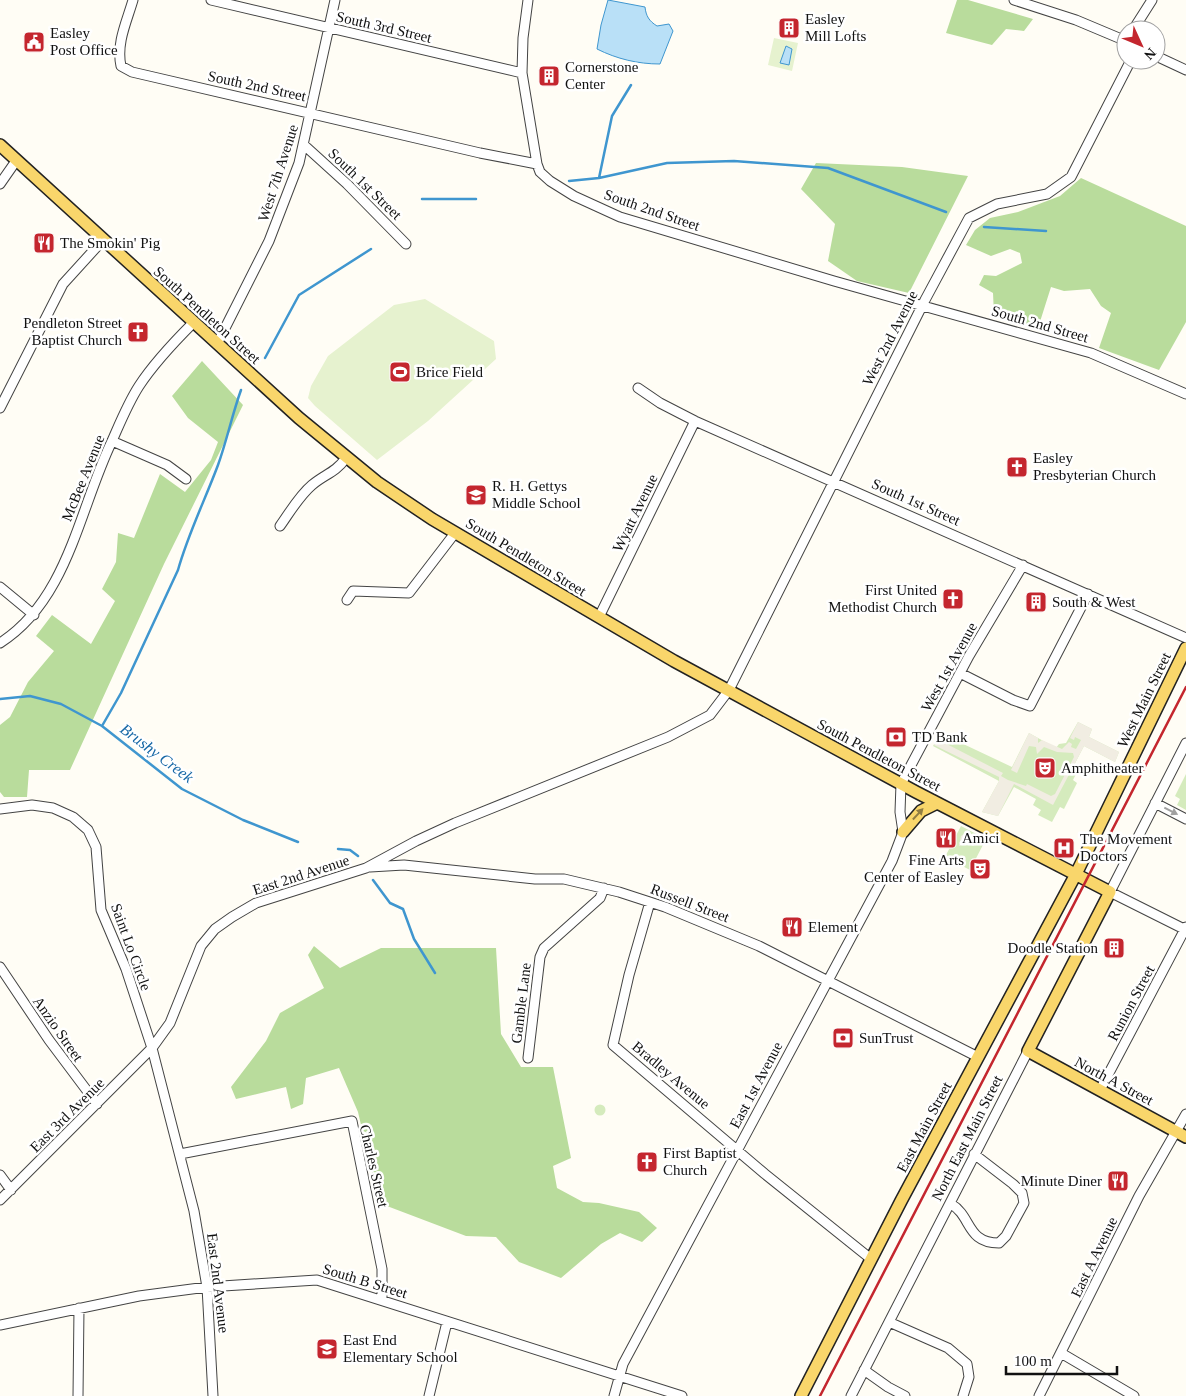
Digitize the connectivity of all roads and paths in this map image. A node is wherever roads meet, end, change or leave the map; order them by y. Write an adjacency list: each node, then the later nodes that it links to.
1 (133, 0): 14 (street, South 2nd Street)
2 (211, 0): 8 (street, South 3rd Street)
3 (335, 0): 8 (street, West 7th Avenue)
4 (528, 0): 13 (street)
5 (1014, 0): 9 (street)
6 (1152, 0): 7 (street)
7 (1139, 20)
8 (329, 29): 13 (street, South 3rd Street); 14 (street, West 7th Avenue)
9 (1116, 36)
10 (1166, 61): 12 (street)
11 (1126, 70): 22 (street, West 2nd Avenue)
12 (1186, 70)
13 (522, 73): 18 (street)
14 (311, 112): 16 (street, West 7th Avenue); 18 (street, South 2nd Street)
15 (0, 145): 17 (main road, South Pendleton Street)
16 (304, 145): 21 (street, South 1st Street); 24 (street, West 7th Avenue)
17 (16, 160): 19 (street); 20 (main road, South Pendleton Street)
18 (537, 164): 22 (street, South 2nd Street)
19 (0, 184)
20 (103, 240): 23 (main road, South Pendleton Street); 27 (street)
21 (406, 244)
22 (922, 306): 26 (street, South 2nd Street); 32 (street, West 2nd Avenue)
23 (193, 322): 24 (main road, South Pendleton Street); 29 (street, McBee Avenue)
24 (217, 344): 30 (main road, South Pendleton Street)
25 (638, 388): 28 (street, South 1st Street)
26 (1186, 394)
27 (0, 408)
28 (695, 421): 32 (street, South 1st Street); 40 (street, Wyatt Avenue)
29 (112, 441): 31 (street); 39 (street, McBee Avenue)
30 (346, 458): 33 (street); 34 (main road, South Pendleton Street)
31 (186, 479)
32 (834, 481): 35 (street, South 1st Street); 45 (street, West 2nd Avenue)
33 (280, 526)
34 (455, 533): 38 (street); 40 (main road, South Pendleton Street)
35 (1023, 565): 37 (street, South 1st Street); 44 (street, West 1st Avenue)
36 (0, 587): 39 (street)
37 (1088, 594): 41 (street, South 1st Street); 44 (street)
38 (347, 600)
39 (34, 615): 42 (street, McBee Avenue)
40 (599, 617): 45 (main road, South Pendleton Street)
41 (1186, 638)
42 (0, 643)
43 (1186, 648): 54 (main road, West Main Street)
44 (960, 674): 47 (street, West 1st Avenue)
45 (729, 690): 47 (main road, South Pendleton Street); 53 (street, East 2nd Avenue)
46 (1186, 742): 49 (street)
47 (901, 784): 48 (main road, South Pendleton Street); 52 (street, East 1st Avenue)
48 (937, 803): 52 (main road, one-way to 48); 54 (main road, South Pendleton Street)
49 (1155, 803): 51 (street, one-way to 51); 56 (street)
50 (0, 809): 61 (street, Saint Lo Circle)
51 (1186, 819)
52 (903, 832): 60 (street, East 1st Avenue)
53 (366, 868): 55 (street, Russell Street); 61 (street, East 2nd Avenue)
54 (1076, 874): 56 (main road, South Pendleton Street); 63 (main road, East Main Street)
55 (604, 888): 57 (street, Russell Street); 64 (street, Gamble Lane)
56 (1110, 892): 58 (street); 62 (main road, North East Main Street)
57 (650, 902): 60 (street, Russell Street); 69 (street, Bradley Avenue)
58 (1186, 929): 65 (street, Runion Street)
59 (0, 967): 66 (street, Anzio Street)
60 (829, 981): 63 (street, Russell Street); 69 (street, East 1st Avenue)
61 (152, 1048): 66 (street, East 3rd Avenue); 70 (street, East 2nd Avenue)
62 (1028, 1051): 65 (main road, North A Street); 71 (street, North East Main Street)
63 (978, 1057): 76 (main road, East Main Street)
64 (528, 1058)
65 (1100, 1090): 68 (main road, North A Street)
66 (97, 1104): 73 (street, East 3rd Avenue)
67 (1186, 1114): 68 (street, East A Avenue)
68 (1182, 1135): 83 (street, East A Avenue)
69 (737, 1150): 76 (street, Bradley Avenue); 85 (street, East 1st Avenue)
70 (180, 1154): 77 (street, East 2nd Avenue); 78 (street, Charles Street)
71 (974, 1154): 75 (street, North East Main Street); 75 (street)
72 (0, 1175): 73 (street)
73 (11, 1190): 74 (street, East 3rd Avenue)
74 (0, 1200)
75 (951, 1204): 81 (street, North East Main Street)
76 (871, 1259): 91 (main road, East Main Street)
77 (207, 1287): 78 (street, South B Street); 79 (street, South B Street); 87 (street, East 2nd Avenue)
78 (382, 1300): 80 (street, South B Street)
79 (79, 1308): 82 (street, South B Street); 86 (street)
80 (447, 1322): 85 (street, South B Street); 88 (street)
81 (889, 1322): 84 (street, North East Main Street); 94 (street)
82 (0, 1325)
83 (1061, 1353): 95 (street, East A Avenue); 96 (street)
84 (864, 1370): 92 (street, North East Main Street); 93 (street)
85 (619, 1376): 89 (street, East 1st Avenue); 90 (street, South B Street)
86 (78, 1396)
87 (213, 1396)
88 (429, 1396)
89 (614, 1396)
90 (682, 1396)
91 (801, 1396)
92 (851, 1396)
93 (905, 1396)
94 (963, 1396)
95 (1039, 1396)
96 (1134, 1396)

